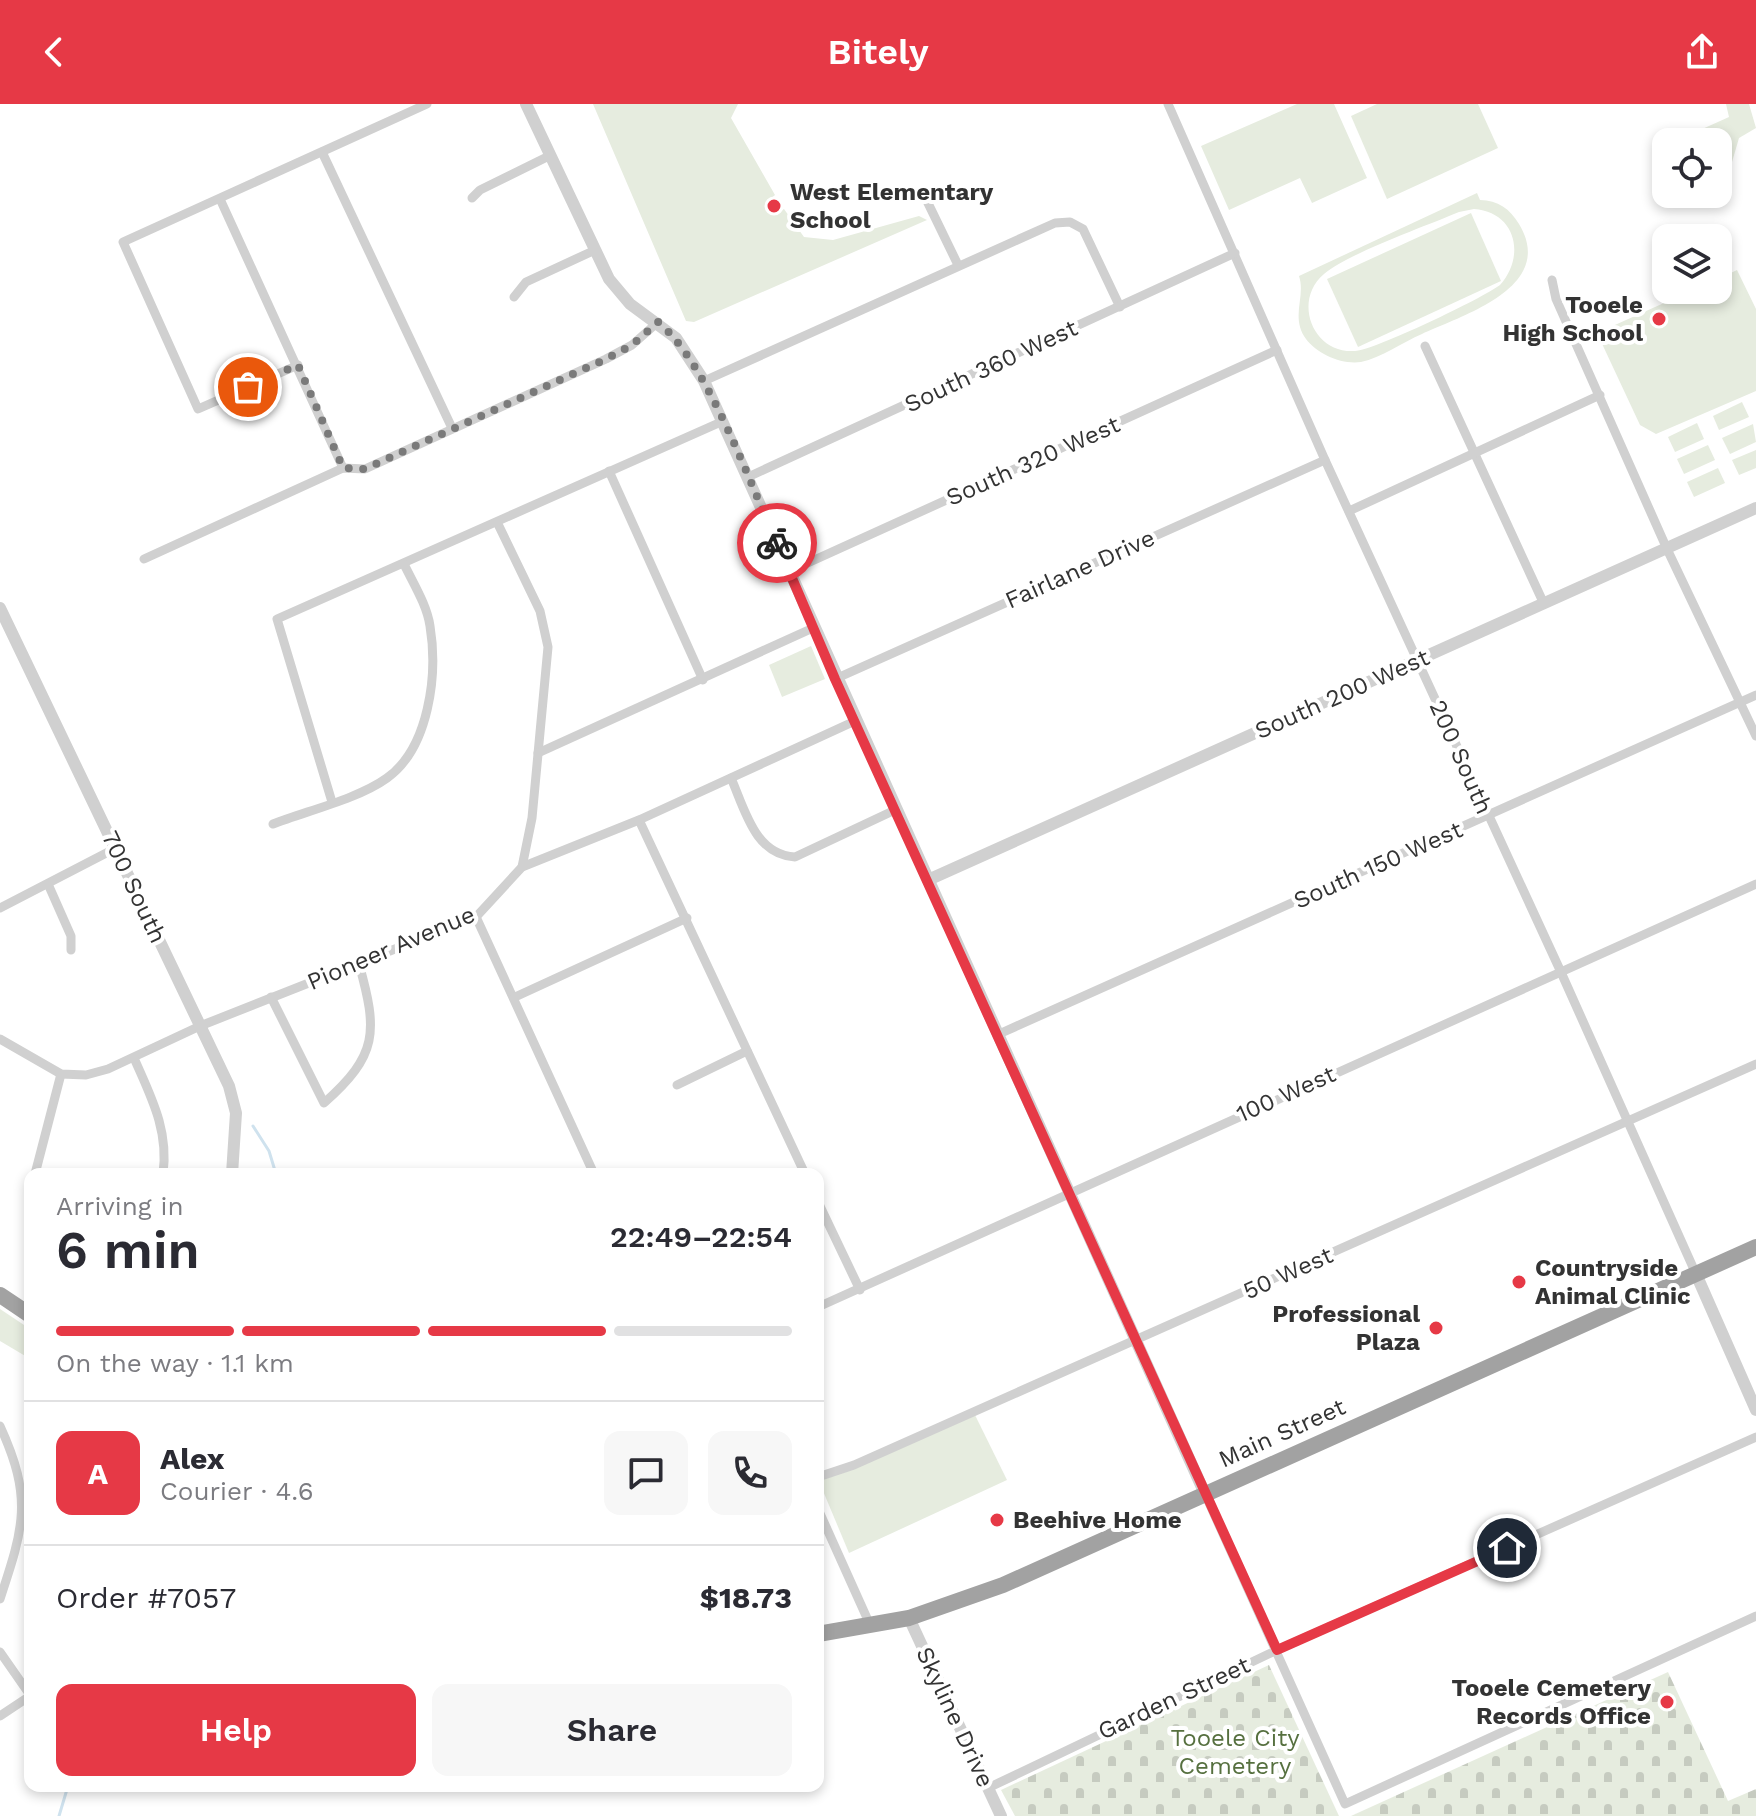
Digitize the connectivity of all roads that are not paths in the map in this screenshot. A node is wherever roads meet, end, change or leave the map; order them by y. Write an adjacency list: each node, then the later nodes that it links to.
1 (427, 104): 4 (street)
2 (526, 104): 5 (street)
3 (1168, 104): 10 (street, 200 South)
4 (322, 152): 7 (street); 22 (street)
5 (549, 156): 6 (street); 9 (street)
6 (472, 198)
7 (220, 199): 18 (street); 18 (street)
8 (927, 201): 11 (street)
9 (593, 251): 13 (street); 15 (street)
10 (1235, 253): 14 (street, South 360 West); 17 (street, 200 South)
11 (958, 265): 14 (street); 19 (street)
12 (1552, 280): 20 (street)
13 (514, 297)
14 (1120, 307): 27 (street, South 360 West)
15 (658, 322): 19 (street); 22 (street)
16 (1425, 346): 23 (street)
17 (1277, 350): 24 (street, 200 South); 34 (street, South 320 West)
18 (298, 365): 25 (street)
19 (704, 381): 21 (street)
20 (1600, 395): 23 (street); 31 (street)
21 (721, 422): 26 (street); 27 (street)
22 (452, 428): 25 (street)
23 (1474, 455): 29 (street); 35 (street)
24 (1325, 460): 29 (street, 200 South); 39 (street, Fairlane Drive)
25 (343, 468): 32 (street)
26 (609, 471): 30 (street); 40 (street)
27 (748, 477): 34 (street)
28 (1756, 508): 31 (street, South 200 West)
29 (1349, 511): 38 (street, 200 South)
30 (497, 522): 33 (street); 45 (street)
31 (1667, 549): 35 (street, South 200 West); 42 (street)
32 (144, 559)
33 (404, 564): 47 (street); 47 (street)
34 (790, 571): 37 (street)
35 (1544, 604): 38 (street, South 200 West)
36 (0, 608): 52 (street, 700 South)
37 (813, 628): 39 (street); 40 (street)
38 (1418, 661): 49 (street, 200 South); 54 (street, South 200 West)
39 (835, 679): 43 (street)
40 (703, 680): 45 (street)
41 (1756, 695): 42 (street, South 150 West)
42 (1741, 702): 44 (street); 49 (street, South 150 West)
43 (855, 721): 46 (street, Pioneer Avenue); 48 (street)
44 (1756, 736)
45 (538, 753): 53 (street)
46 (731, 778): 48 (street); 50 (street, Pioneer Avenue)
47 (332, 802): 51 (street)
48 (895, 810): 54 (street)
49 (1487, 816): 62 (street, 200 South); 66 (street, South 150 West)
50 (639, 820): 53 (street, Pioneer Avenue); 59 (street)
51 (273, 824)
52 (116, 848): 55 (street); 65 (street, 700 South)
53 (522, 867): 58 (street, Pioneer Avenue)
54 (928, 880): 66 (street)
55 (48, 884): 57 (street); 60 (street)
56 (1756, 884): 62 (street, 100 West)
57 (0, 908)
58 (476, 917): 61 (street, Pioneer Avenue); 64 (street)
59 (687, 918): 64 (street); 68 (street)
60 (71, 950)
61 (359, 964): 63 (street, Pioneer Avenue); 63 (street)
62 (1560, 970): 73 (street, 200 South); 79 (street, 100 West)
63 (271, 997): 65 (street, Pioneer Avenue)
64 (515, 997): 77 (street)
65 (200, 1026): 69 (street, Pioneer Avenue); 76 (street, 700 South)
66 (999, 1034): 79 (street)
67 (0, 1039): 71 (street)
68 (747, 1051): 72 (street); 78 (street)
69 (134, 1058): 71 (street, Pioneer Avenue); 75 (street)
70 (1756, 1064): 73 (street, 50 West)
71 (61, 1074): 74 (street)
72 (677, 1085)
73 (1627, 1120): 82 (street, 200 South); 87 (street, 50 West)
74 (37, 1168)
75 (164, 1168)
76 (232, 1168)
77 (591, 1168)
78 (802, 1168)
79 (1070, 1192): 83 (street, 100 West); 87 (street)
80 (824, 1215): 83 (street)
81 (1756, 1247): 82 (highway, Main Street)
82 (1696, 1274): 88 (street, 200 South); 92 (highway, Main Street)
83 (860, 1290): 85 (street, 100 West)
84 (0, 1295): 86 (highway)
85 (824, 1305)
86 (24, 1311)
87 (1136, 1340): 91 (street, 50 West); 92 (street)
88 (1756, 1410)
89 (0, 1426): 94 (street)
90 (1756, 1437): 99 (street, Garden Street)
91 (824, 1475)
92 (1205, 1494): 96 (highway, Main Street); 99 (street)
93 (824, 1522): 97 (street)
94 (0, 1599)
95 (1756, 1616): 99 (street)
96 (909, 1618): 97 (highway, Main Street); 104 (street, Skyline Drive)
97 (871, 1627): 98 (highway, Main Street)
98 (824, 1633)
99 (1277, 1650): 104 (street, Garden Street)
100 (0, 1652): 101 (street)
101 (24, 1687)
102 (24, 1700): 103 (street)
103 (0, 1716)
104 (988, 1788): 105 (street, Skyline Drive)
105 (1001, 1816)

